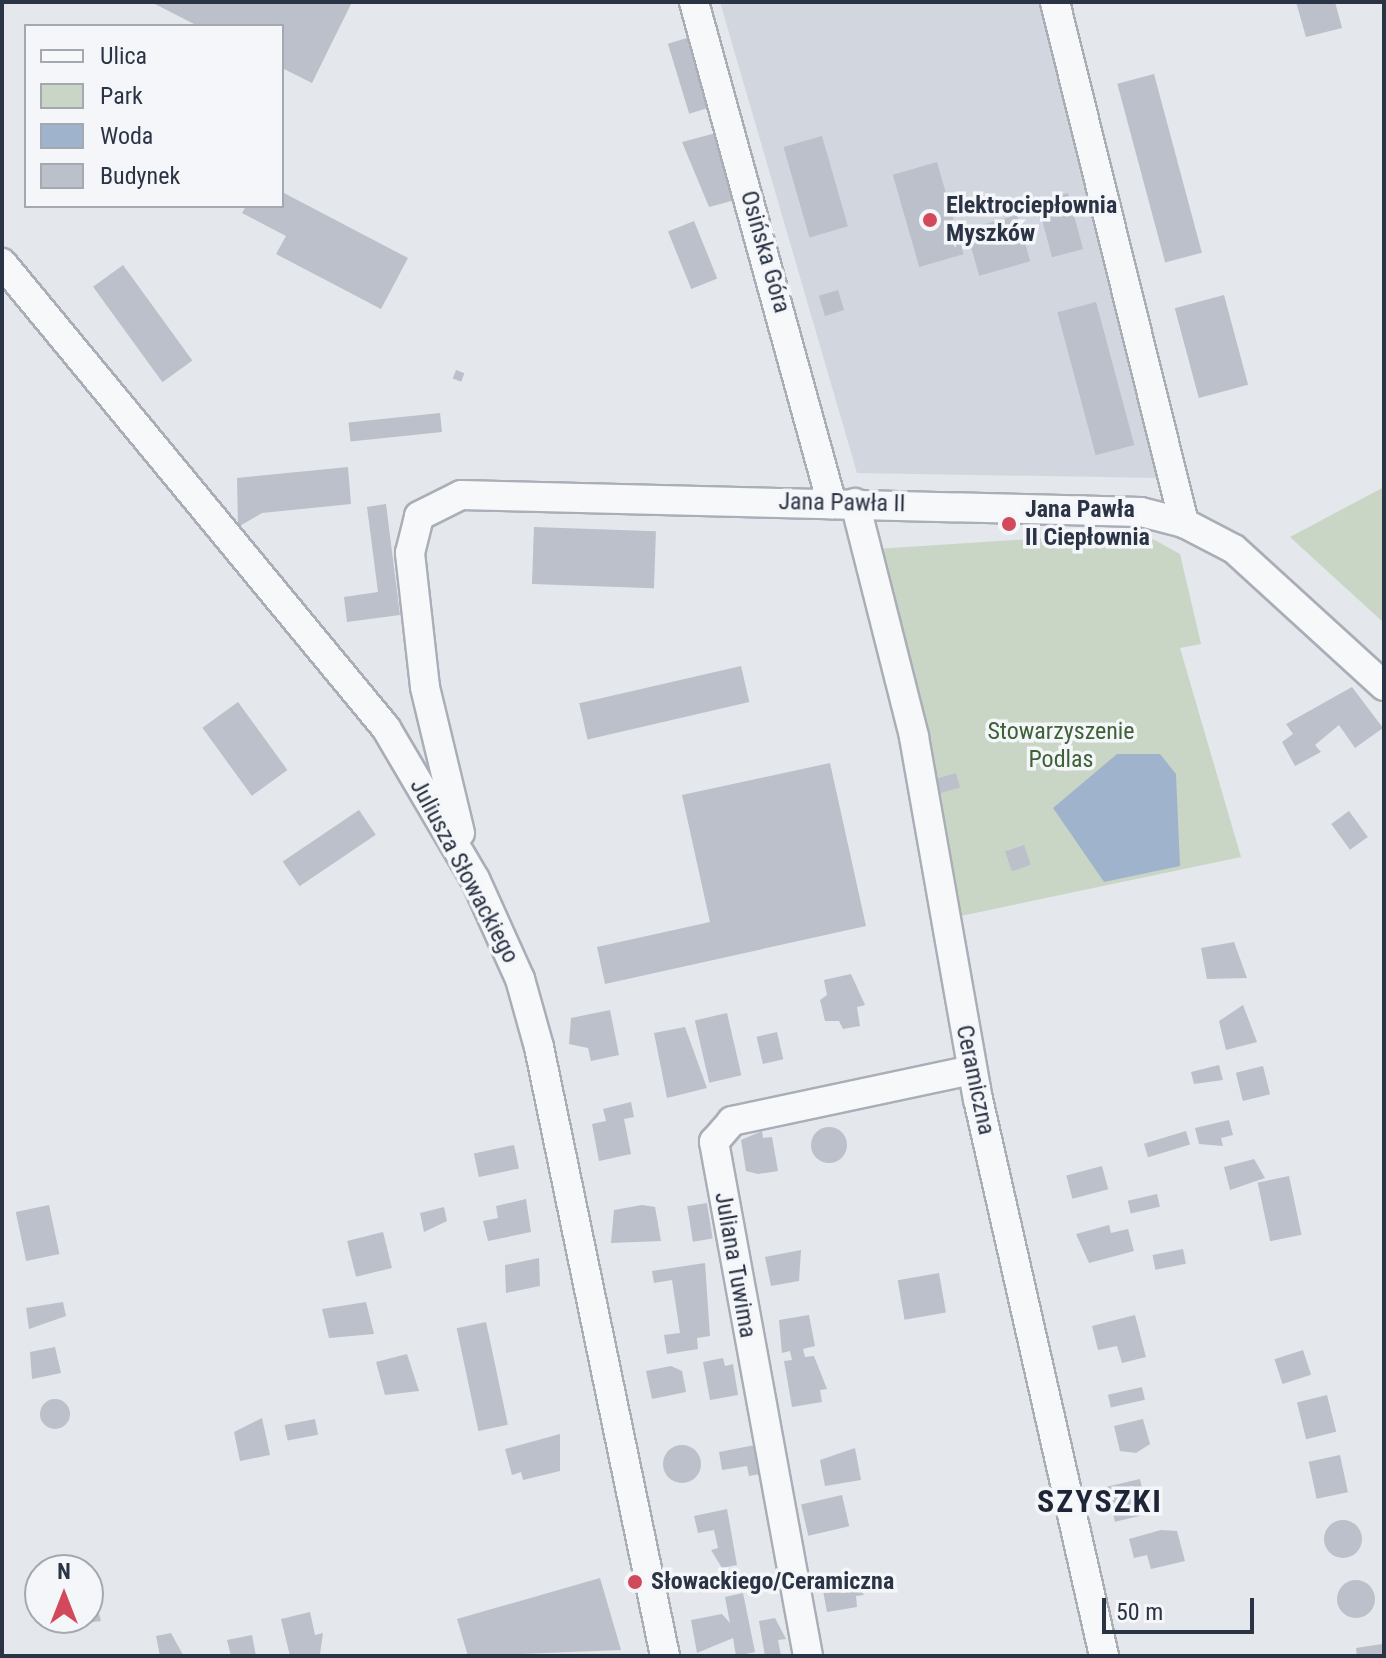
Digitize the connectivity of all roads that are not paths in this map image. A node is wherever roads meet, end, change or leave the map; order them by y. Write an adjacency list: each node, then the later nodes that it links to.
1 (694, 2): 4 (street, Osińska Góra)
2 (1055, 2): 5 (street)
3 (2, 263): 8 (street, Juliusza Słowackiego)
4 (844, 503): 5 (street, Jana Pawła II); 7 (street, Jana Pawła II); 10 (street, Ceramiczna)
5 (1184, 523): 6 (street, Jana Pawła II)
6 (1384, 686)
7 (425, 687): 8 (street); 9 (street, Jana Pawła II)
8 (386, 728): 9 (street, Juliusza Słowackiego)
9 (475, 879): 11 (street, Juliusza Słowackiego)
10 (972, 1070): 12 (street, Juliana Tuwima); 13 (street, Ceramiczna)
11 (665, 1656)
12 (808, 1656)
13 (1104, 1656)

